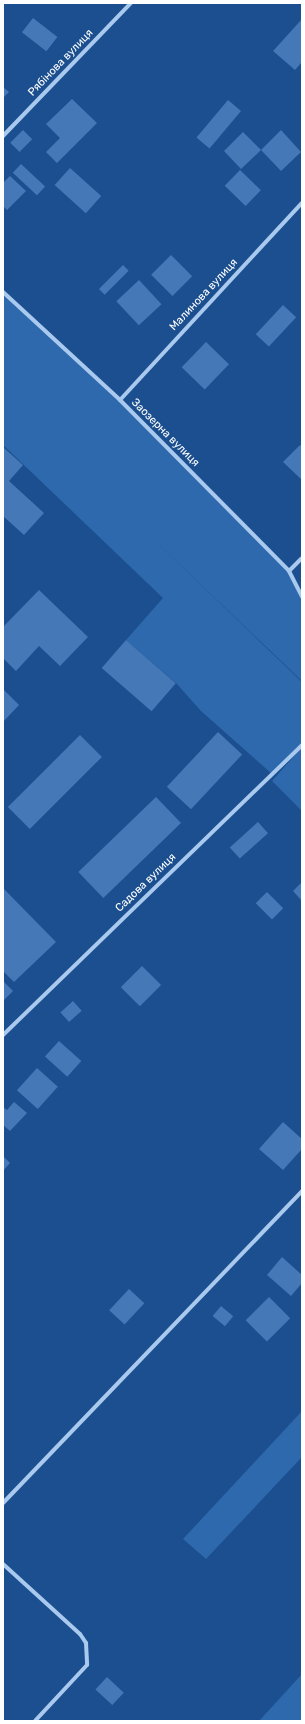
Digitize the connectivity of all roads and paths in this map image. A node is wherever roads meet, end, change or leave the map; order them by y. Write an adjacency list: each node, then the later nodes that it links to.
1 (131, 3): 2 (street, Рябінова вулиця)
2 (3, 136)
3 (302, 203): 5 (street, Малинова вулиця)
4 (3, 292): 5 (street, Заозерна вулиця)
5 (120, 400): 7 (street, Заозерна вулиця)
6 (302, 558): 7 (street)
7 (289, 571): 8 (street, Заозерна вулиця)
8 (302, 597)
9 (302, 745): 10 (street, Садова вулиця)
10 (3, 1035)
11 (302, 1191): 12 (street)
12 (3, 1503)
13 (3, 1564): 14 (street)
14 (35, 1721)

